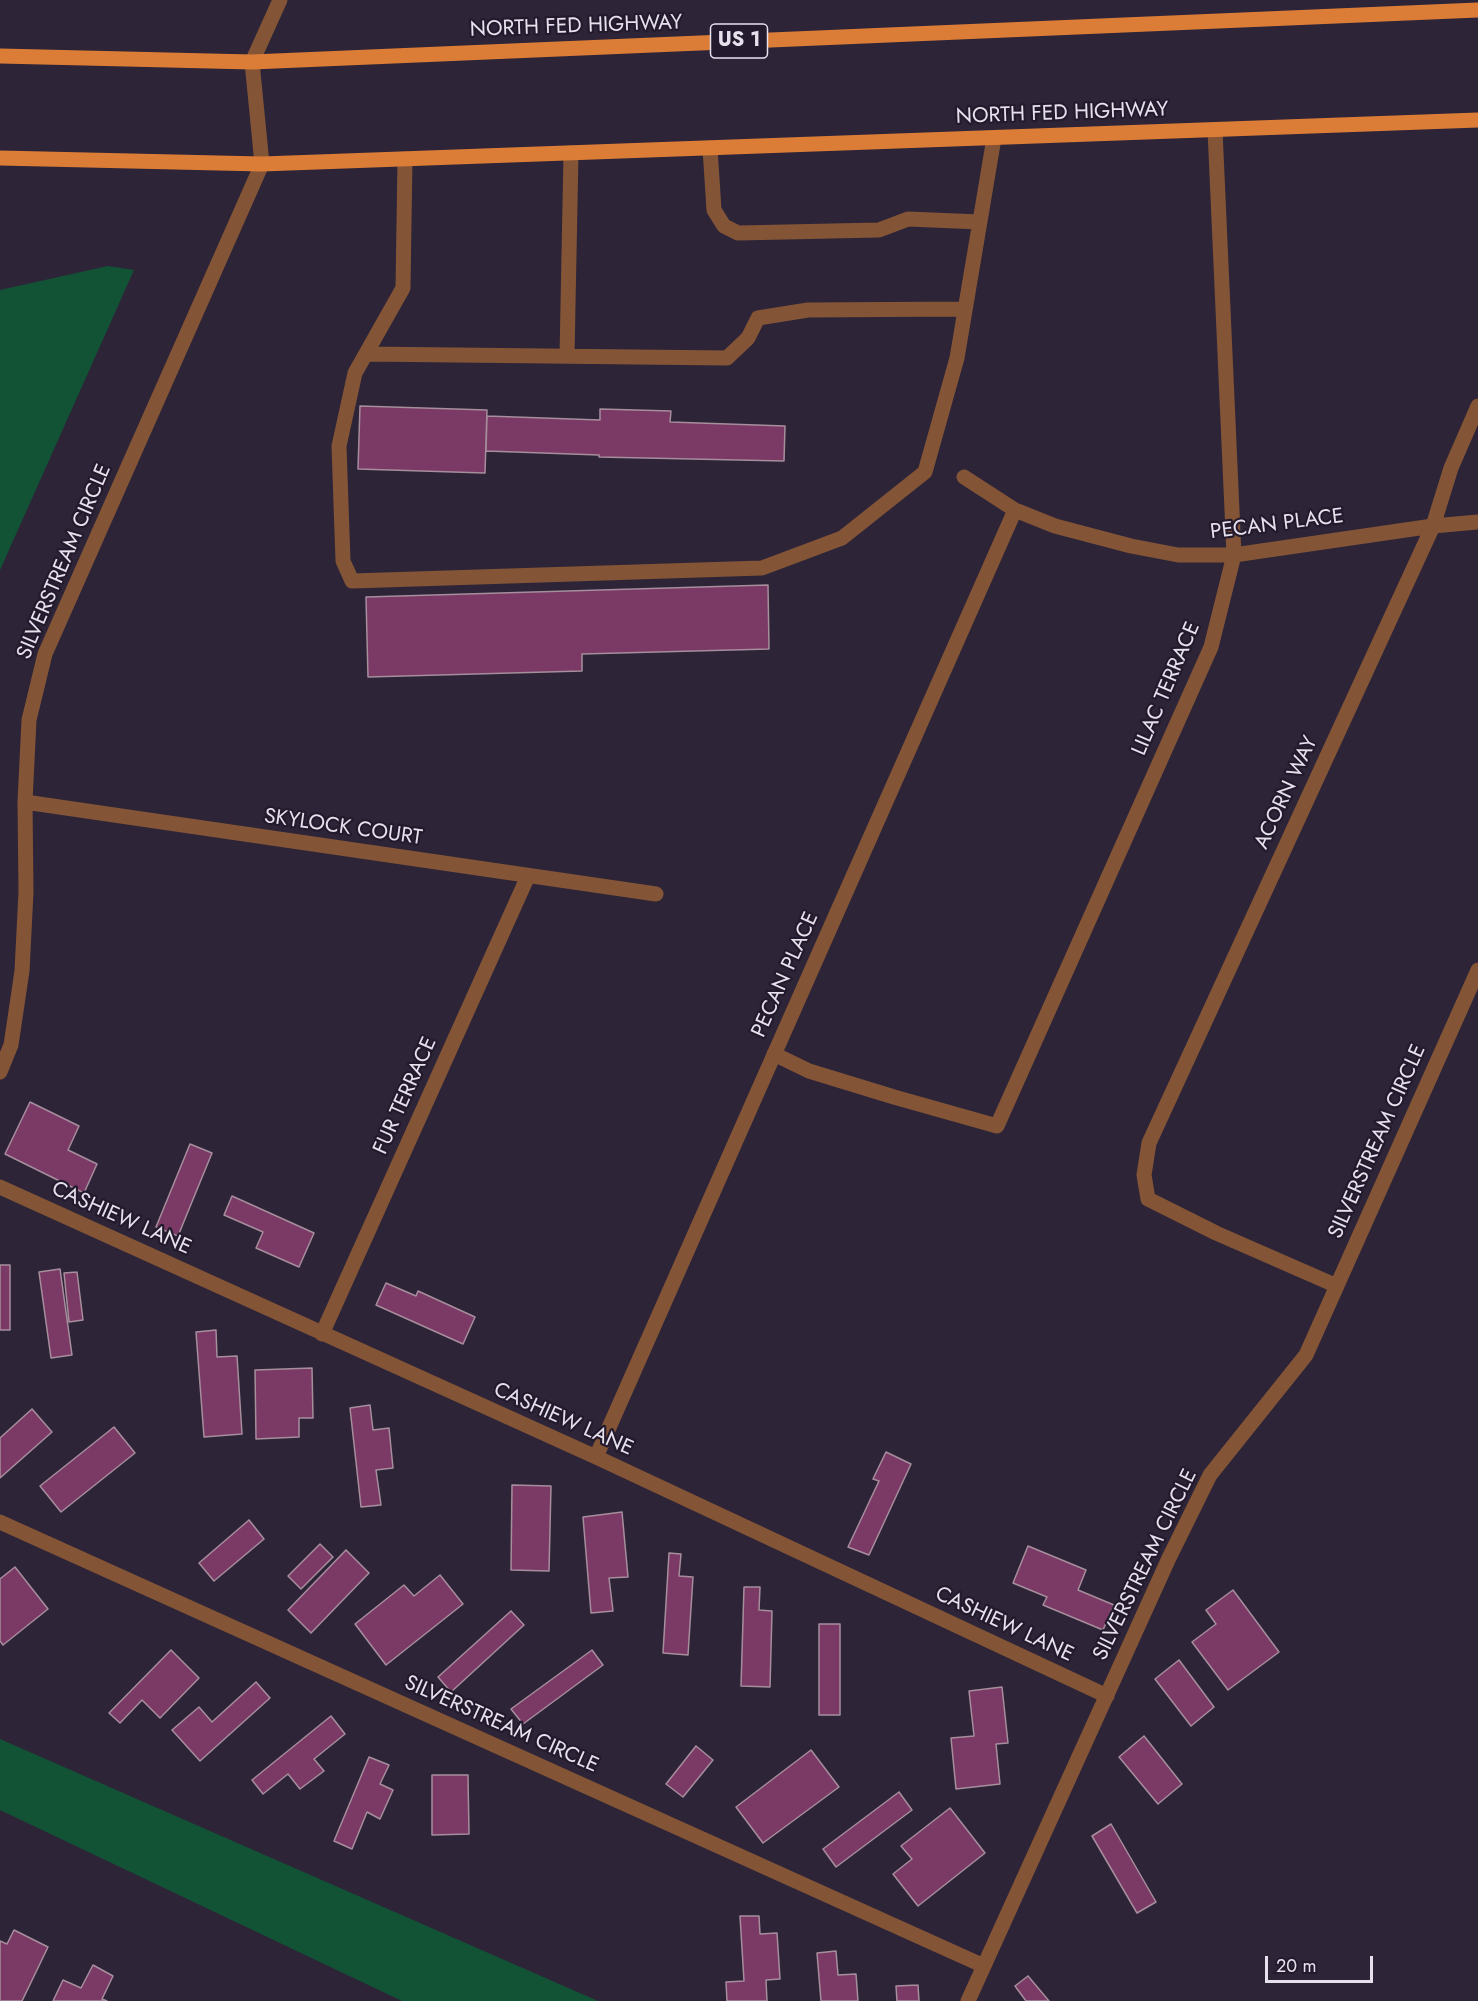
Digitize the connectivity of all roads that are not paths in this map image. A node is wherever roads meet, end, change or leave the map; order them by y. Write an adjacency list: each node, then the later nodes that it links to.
1 (280, 0): 4 (street)
2 (1478, 10): 4 (main road, NORTH FED HIGHWAY / US 1)
3 (0, 56): 4 (main road, NORTH FED HIGHWAY / US 1)
4 (252, 62): 12 (street)
5 (1478, 120): 6 (main road, NORTH FED HIGHWAY)
6 (1215, 129): 7 (main road, NORTH FED HIGHWAY); 22 (street, LILAC TERRACE)
7 (994, 138): 8 (main road, NORTH FED HIGHWAY); 13 (street)
8 (710, 148): 9 (main road, NORTH FED HIGHWAY); 13 (street)
9 (571, 153): 11 (main road, NORTH FED HIGHWAY); 16 (street)
10 (0, 158): 12 (main road, NORTH FED HIGHWAY)
11 (405, 159): 12 (main road, NORTH FED HIGHWAY); 15 (street)
12 (262, 164): 23 (street, SILVERSTREAM CIRCLE)
13 (980, 222): 14 (street)
14 (965, 309): 15 (street); 16 (street)
15 (366, 354): 16 (street)
16 (567, 357)
17 (1478, 406): 21 (street, ACORN WAY)
18 (964, 477): 19 (street, PECAN PLACE)
19 (1015, 510): 22 (street, PECAN PLACE); 27 (street, PECAN PLACE)
20 (1478, 522): 21 (street, PECAN PLACE)
21 (1433, 526): 22 (street, PECAN PLACE); 30 (street, ACORN WAY)
22 (1234, 555): 27 (street, LILAC TERRACE)
23 (25, 802): 24 (street, SKYLOCK COURT); 28 (street, SILVERSTREAM CIRCLE)
24 (528, 876): 25 (street, SKYLOCK COURT); 31 (street, FUR TERRACE)
25 (656, 894)
26 (1478, 970): 30 (street, SILVERSTREAM CIRCLE)
27 (774, 1054): 32 (street, PECAN PLACE)
28 (0, 1072)
29 (0, 1187): 31 (street, CASHIEW LANE)
30 (1336, 1286): 34 (street, SILVERSTREAM CIRCLE)
31 (322, 1334): 32 (street, CASHIEW LANE)
32 (596, 1457): 34 (street, CASHIEW LANE)
33 (0, 1522): 35 (street, SILVERSTREAM CIRCLE)
34 (1107, 1696): 35 (street, SILVERSTREAM CIRCLE)
35 (984, 1966): 36 (street, SILVERSTREAM CIRCLE)
36 (968, 2001)

